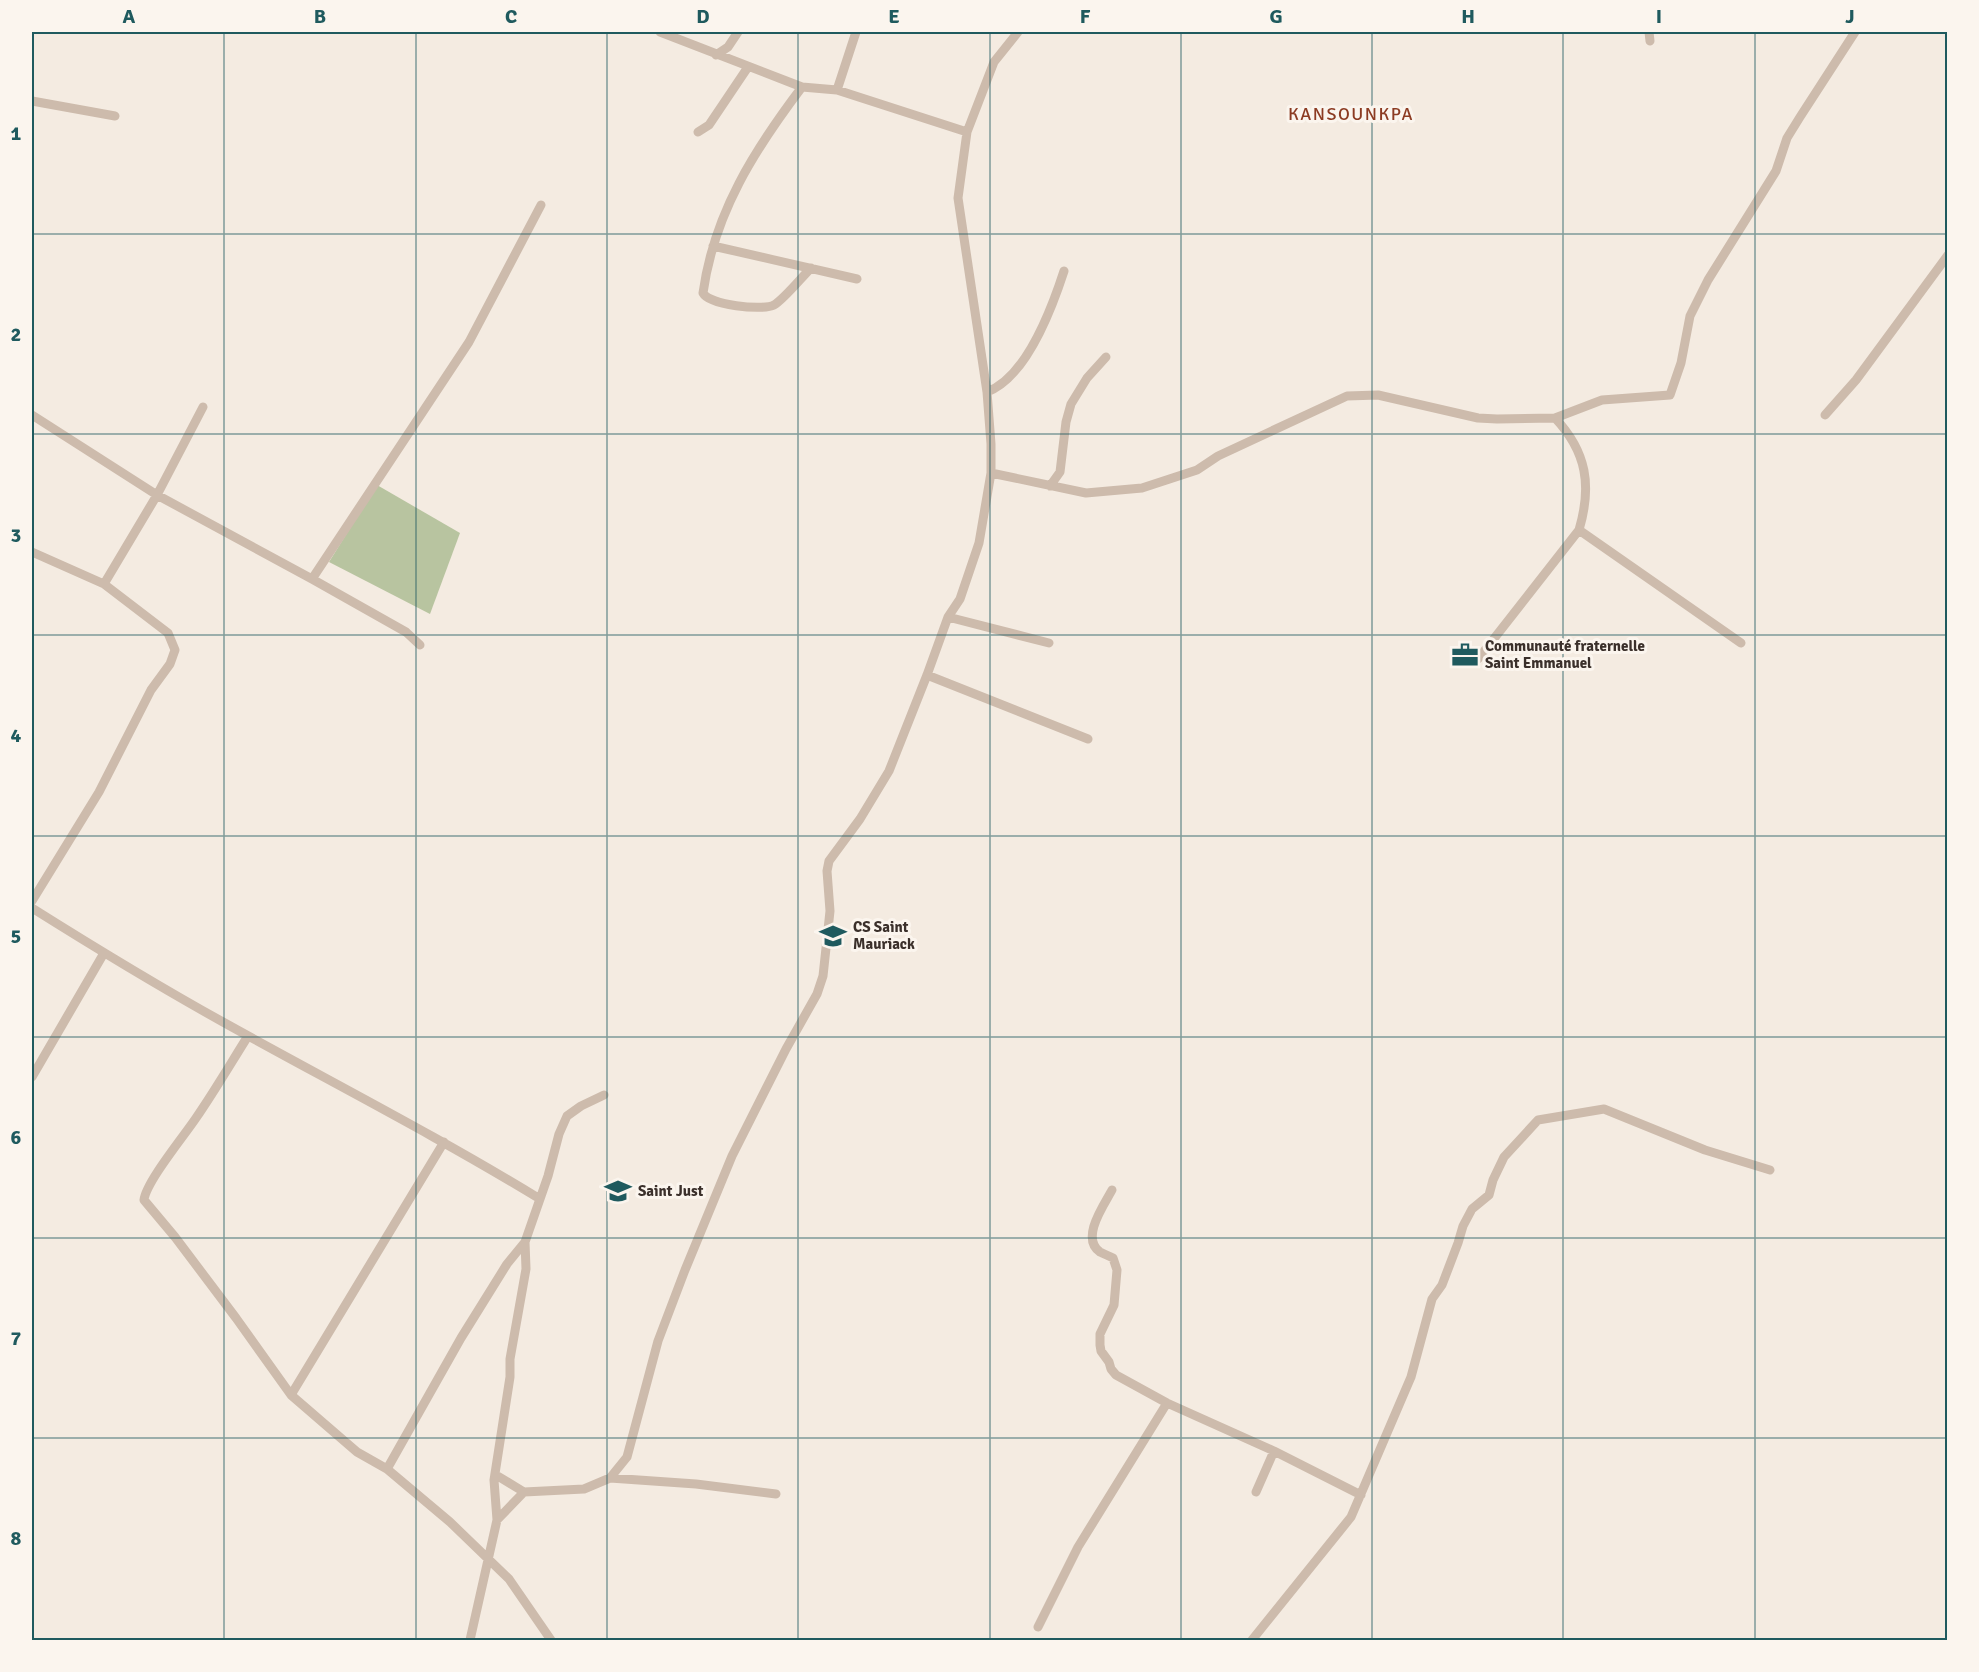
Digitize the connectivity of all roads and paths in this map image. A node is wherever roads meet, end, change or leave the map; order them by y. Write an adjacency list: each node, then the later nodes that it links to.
1 (660, 32): 6 (street)
2 (738, 32): 6 (street)
3 (856, 32): 9 (street)
4 (1018, 32): 13 (street)
5 (1855, 32): 25 (street)
6 (716, 55): 7 (street)
7 (748, 67): 8 (street); 12 (street)
8 (802, 87): 9 (street); 15 (street)
9 (837, 90): 13 (street)
10 (32, 101): 11 (street)
11 (115, 116)
12 (698, 132)
13 (967, 132): 21 (street)
14 (541, 205): 31 (street)
15 (712, 246): 17 (street); 17 (street)
16 (1947, 255): 24 (street)
17 (811, 268): 19 (street)
18 (1064, 271): 21 (street)
19 (857, 279)
20 (1106, 357): 27 (street)
21 (987, 392): 26 (street)
22 (203, 407): 28 (street)
23 (32, 415): 28 (street)
24 (1825, 415)
25 (1555, 418): 27 (street); 29 (street)
26 (991, 473): 27 (street); 33 (street)
27 (1050, 486)
28 (157, 495): 31 (street); 32 (street)
29 (1579, 530): 35 (street); 37 (street)
30 (32, 552): 32 (street)
31 (312, 579): 36 (street)
32 (104, 584): 40 (street)
33 (948, 617): 34 (street); 38 (street)
34 (1049, 643)
35 (1741, 643)
36 (420, 645)
37 (1478, 659)
38 (927, 675): 39 (street); 57 (street)
39 (1088, 740)
40 (32, 901)
41 (32, 908): 42 (street)
42 (104, 953): 43 (street); 44 (street)
43 (248, 1036): 47 (street); 52 (street)
44 (36, 1060): 45 (street)
45 (32, 1077)
46 (603, 1095): 50 (street)
47 (444, 1142): 50 (street); 52 (street)
48 (1770, 1170): 61 (street)
49 (1112, 1190): 53 (street)
50 (540, 1199): 51 (street)
51 (525, 1242): 55 (street); 56 (street)
52 (291, 1395): 55 (street)
53 (1167, 1403): 54 (street); 64 (street)
54 (1274, 1451): 59 (street); 61 (street)
55 (387, 1469): 63 (street)
56 (496, 1475): 58 (street); 62 (street)
57 (610, 1478): 58 (street); 60 (street)
58 (525, 1492): 62 (street)
59 (1256, 1492)
60 (776, 1494)
61 (1361, 1495): 67 (street)
62 (497, 1520): 63 (street)
63 (487, 1559): 65 (street); 66 (street)
64 (1038, 1627)
65 (470, 1641)
66 (551, 1641)
67 (1252, 1641)

